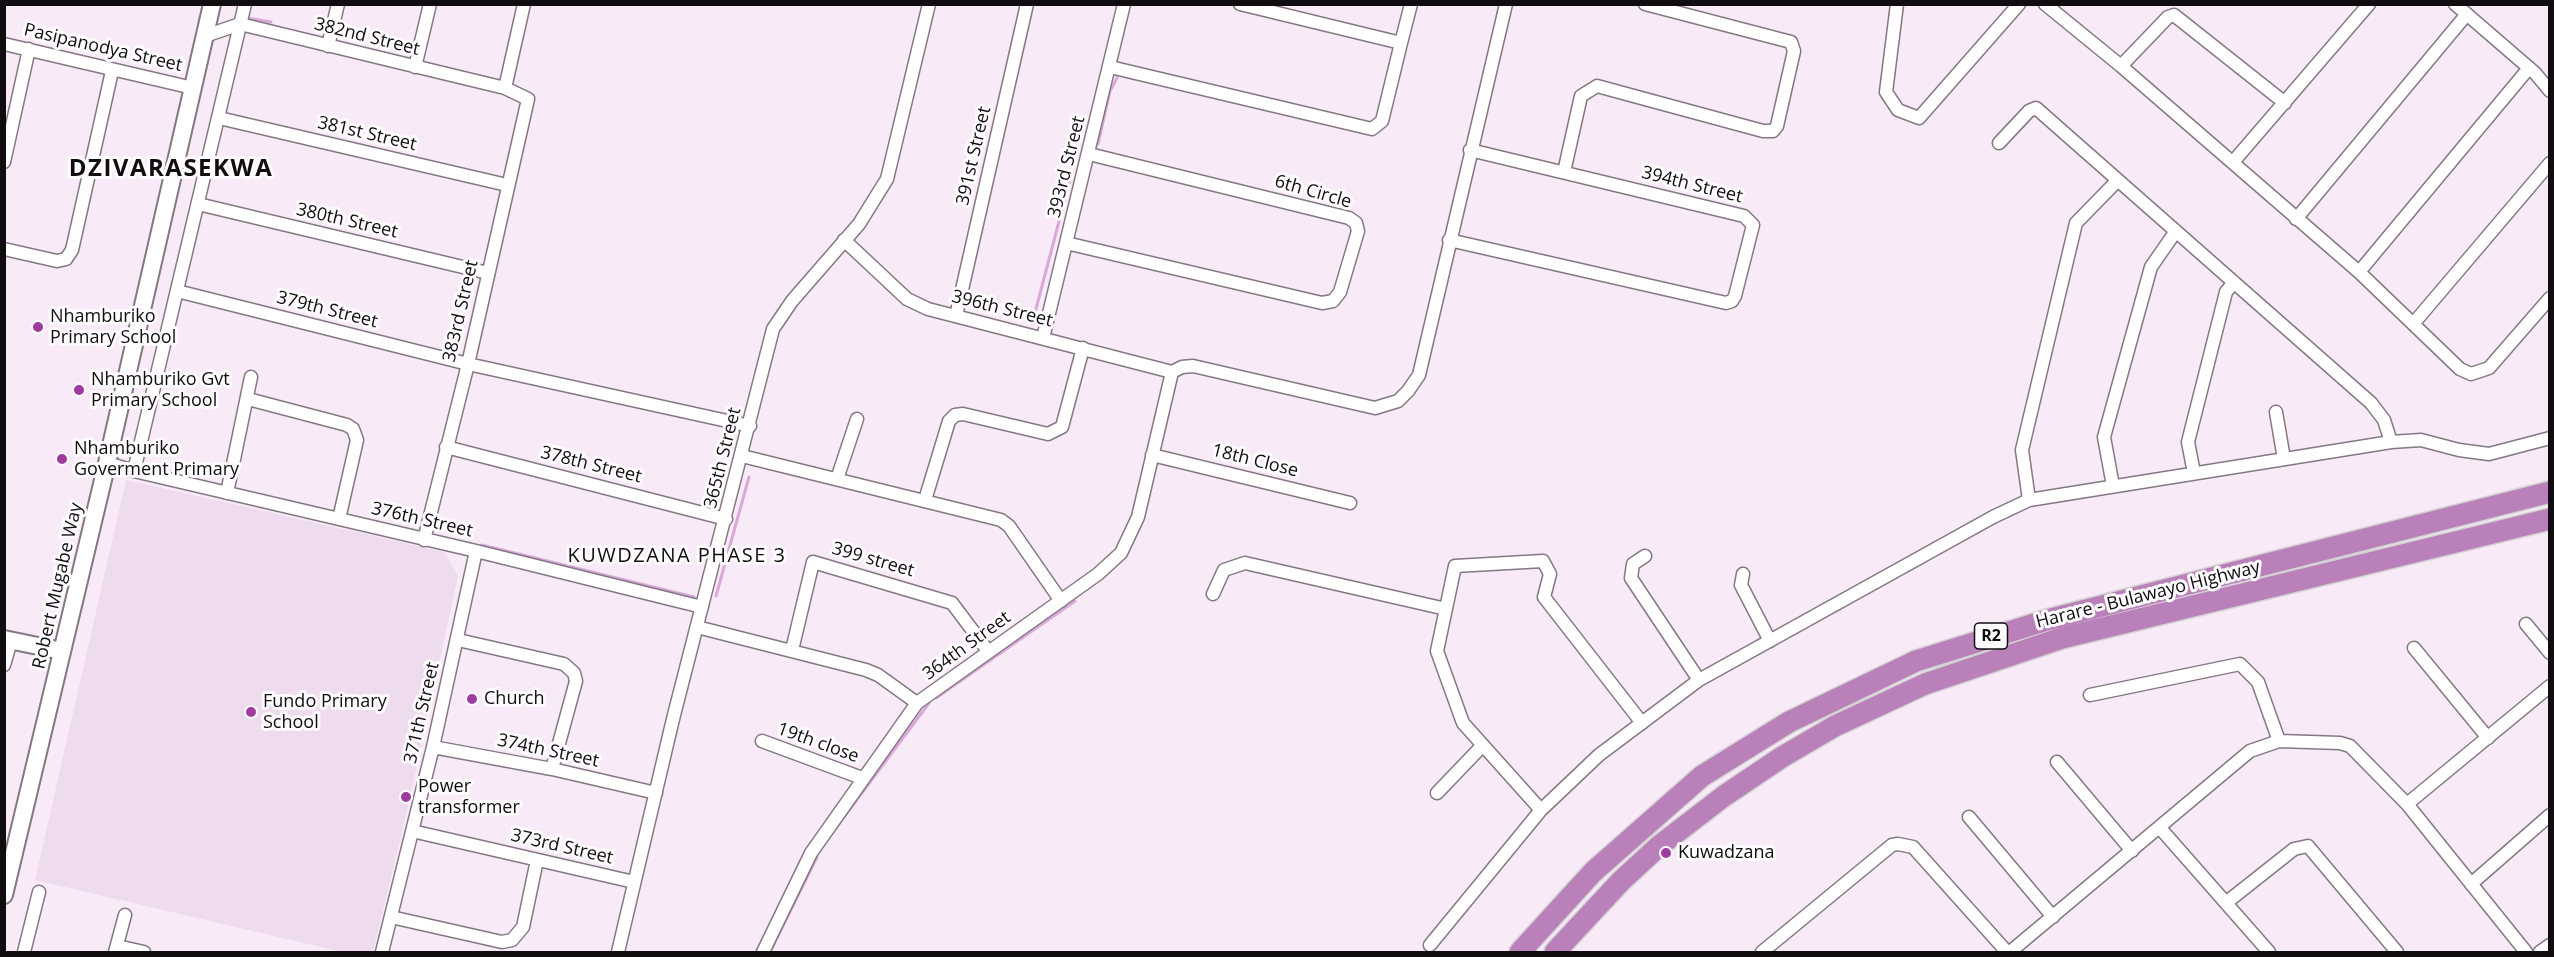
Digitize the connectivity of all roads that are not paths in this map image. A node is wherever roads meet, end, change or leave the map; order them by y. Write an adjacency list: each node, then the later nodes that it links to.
1 (212, 4): 20 (street, Robert Mugabe Way)
2 (245, 4): 19 (street)
3 (338, 4): 23 (street)
4 (430, 4): 26 (street)
5 (524, 4): 31 (street)
6 (929, 4): 48 (street, 365th Street)
7 (1027, 4): 57 (street, 391st Street)
8 (1124, 4): 27 (street, 393rd Street)
9 (1240, 4): 21 (street)
10 (1411, 4): 21 (street)
11 (1506, 4): 37 (street)
12 (1645, 4): 42 (street)
13 (1898, 4): 14 (street)
14 (2019, 4)
15 (2045, 4): 25 (street)
16 (2369, 4): 34 (street)
17 (2455, 4): 18 (street)
18 (2467, 14): 28 (street); 46 (street)
19 (240, 24): 20 (street); 23 (street, 382nd Street); 35 (street)
20 (205, 36): 30 (street, Robert Mugabe Way)
21 (1401, 43): 27 (street)
22 (4, 44): 24 (street, Pasipanodya Street)
23 (328, 46): 26 (street, 382nd Street)
24 (28, 49): 29 (street, Pasipanodya Street); 39 (street)
25 (2121, 66): 34 (street); 40 (street)
26 (416, 67): 31 (street, 382nd Street)
27 (1110, 67): 38 (street, 393rd Street)
28 (2529, 68): 32 (street); 52 (street)
29 (112, 70): 30 (street, Pasipanodya Street); 51 (street)
30 (193, 88): 74 (street, Robert Mugabe Way)
31 (505, 88): 33 (street, 382nd Street)
32 (2550, 91)
33 (522, 94): 44 (street, 383rd Street)
34 (2285, 103): 40 (street)
35 (219, 118): 44 (street, 381st Street); 45 (street)
36 (1999, 143): 43 (street)
37 (1470, 150): 42 (street, 394th Street); 49 (street)
38 (1089, 154): 50 (street, 393rd Street); 50 (street, 6th Circle)
39 (4, 162)
40 (2233, 162): 46 (street)
41 (2550, 163): 58 (street)
42 (1564, 172): 49 (street, 394th Street)
43 (2118, 180): 47 (street); 82 (street)
44 (507, 185): 53 (street, 383rd Street)
45 (198, 204): 53 (street, 380th Street); 55 (street)
46 (2296, 219): 52 (street)
47 (2176, 231): 54 (street); 78 (street)
48 (844, 240): 57 (street, 396th Street); 67 (street, 365th Street)
49 (1449, 240): 62 (street)
50 (1066, 243): 59 (street, 393rd Street)
51 (4, 249)
52 (2359, 272): 58 (street)
53 (488, 273): 61 (street, 383rd Street)
54 (2234, 282): 69 (street); 76 (street)
55 (177, 291): 61 (street, 379th Street); 75 (street)
56 (2548, 304): 58 (street)
57 (956, 316): 59 (street, 396th Street)
58 (2413, 324)
59 (1043, 338): 60 (street, 396th Street)
60 (1083, 348): 62 (street, 396th Street); 81 (street)
61 (468, 364): 67 (street, 379th Street); 70 (street, 383rd Street)
62 (1172, 372): 71 (street, 364th Street)
63 (251, 377): 64 (street)
64 (248, 399): 80 (street); 84 (street)
65 (2276, 412): 73 (street)
66 (857, 419): 77 (street)
67 (750, 426): 72 (street, 365th Street)
68 (2550, 438): 69 (street)
69 (2391, 442): 73 (street)
70 (446, 447): 85 (street, 378th Street); 87 (street, 383rd Street)
71 (1152, 455): 83 (street, 18th Close); 92 (street, 364th Street)
72 (742, 456): 77 (street); 85 (street, 365th Street)
73 (2284, 459): 76 (street)
74 (107, 463): 75 (street, 376th Street); 102 (street, Robert Mugabe Way)
75 (134, 471): 80 (street, 376th Street)
76 (2194, 473): 78 (street)
77 (837, 479): 81 (street)
78 (2113, 486): 82 (street)
79 (2550, 492): 145 (highway, Harare - Bulawayo Highway / R2)
80 (227, 493): 84 (street, 376th Street)
81 (925, 500): 92 (street)
82 (2029, 500): 99 (street)
83 (1350, 503)
84 (339, 519): 87 (street, 376th Street)
85 (726, 519): 93 (street, 365th Street)
86 (2550, 519): 146 (highway, Harare - Bulawayo Highway / R2)
87 (424, 540): 88 (street, 376th Street)
88 (476, 551): 93 (street, 376th Street); 98 (street, 371th Street)
89 (1644, 556): 106 (street)
90 (1743, 574): 99 (street)
91 (1213, 594): 94 (street)
92 (1061, 601): 103 (street, 364th Street)
93 (702, 607): 96 (street, 365th Street)
94 (1446, 609): 110 (street); 114 (street)
95 (2526, 624): 104 (street)
96 (697, 627): 101 (street); 119 (street, 365th Street)
97 (8, 640): 102 (street); 105 (street)
98 (458, 640): 115 (street, 371th Street); 117 (street)
99 (1770, 641): 106 (street)
100 (2414, 648): 111 (street)
101 (792, 650): 103 (street, 399 street); 109 (street)
102 (62, 651): 132 (street, Robert Mugabe Way)
103 (988, 651): 109 (street, 364th Street)
104 (2550, 653)
105 (4, 665)
106 (1699, 680): 110 (street)
107 (2550, 686): 111 (street)
108 (2090, 695): 113 (street)
109 (917, 703): 118 (street, 364th Street)
110 (1642, 723): 122 (street)
111 (2488, 738): 121 (street)
112 (762, 741): 118 (street, 19th close)
113 (2279, 741): 121 (street); 125 (street)
114 (1483, 745): 120 (street); 122 (street)
115 (433, 747): 117 (street, 374th Street); 126 (street, 371th Street)
116 (2057, 762): 127 (street)
117 (552, 769): 119 (street, 374th Street)
118 (862, 778): 144 (street, 364th Street)
119 (656, 793): 129 (street, 365th Street)
120 (1437, 793)
121 (2407, 804): 130 (street)
122 (1541, 810): 137 (street)
123 (2550, 815): 130 (street)
124 (1969, 817): 136 (street)
125 (2160, 828): 127 (street); 133 (street)
126 (412, 831): 128 (street, 373rd Street); 135 (street, 371th Street)
127 (2132, 851): 136 (street)
128 (537, 860): 129 (street, 373rd Street); 135 (street)
129 (633, 882): 143 (street, 365th Street)
130 (2471, 884): 151 (street)
131 (39, 892): 140 (street)
132 (4, 895)
133 (2227, 902): 149 (street); 150 (street)
134 (125, 915): 139 (street)
135 (391, 917): 142 (street, 371th Street)
136 (2053, 917): 148 (street)
137 (1430, 945)
138 (2550, 945): 152 (street)
139 (116, 949): 141 (street)
140 (24, 952)
141 (144, 952)
142 (382, 952)
143 (618, 952)
144 (763, 952)
145 (1520, 952)
146 (1555, 952)
147 (1762, 952): 148 (street)
148 (2008, 952)
149 (2269, 952)
150 (2397, 952)
151 (2526, 952)
152 (2540, 952)

